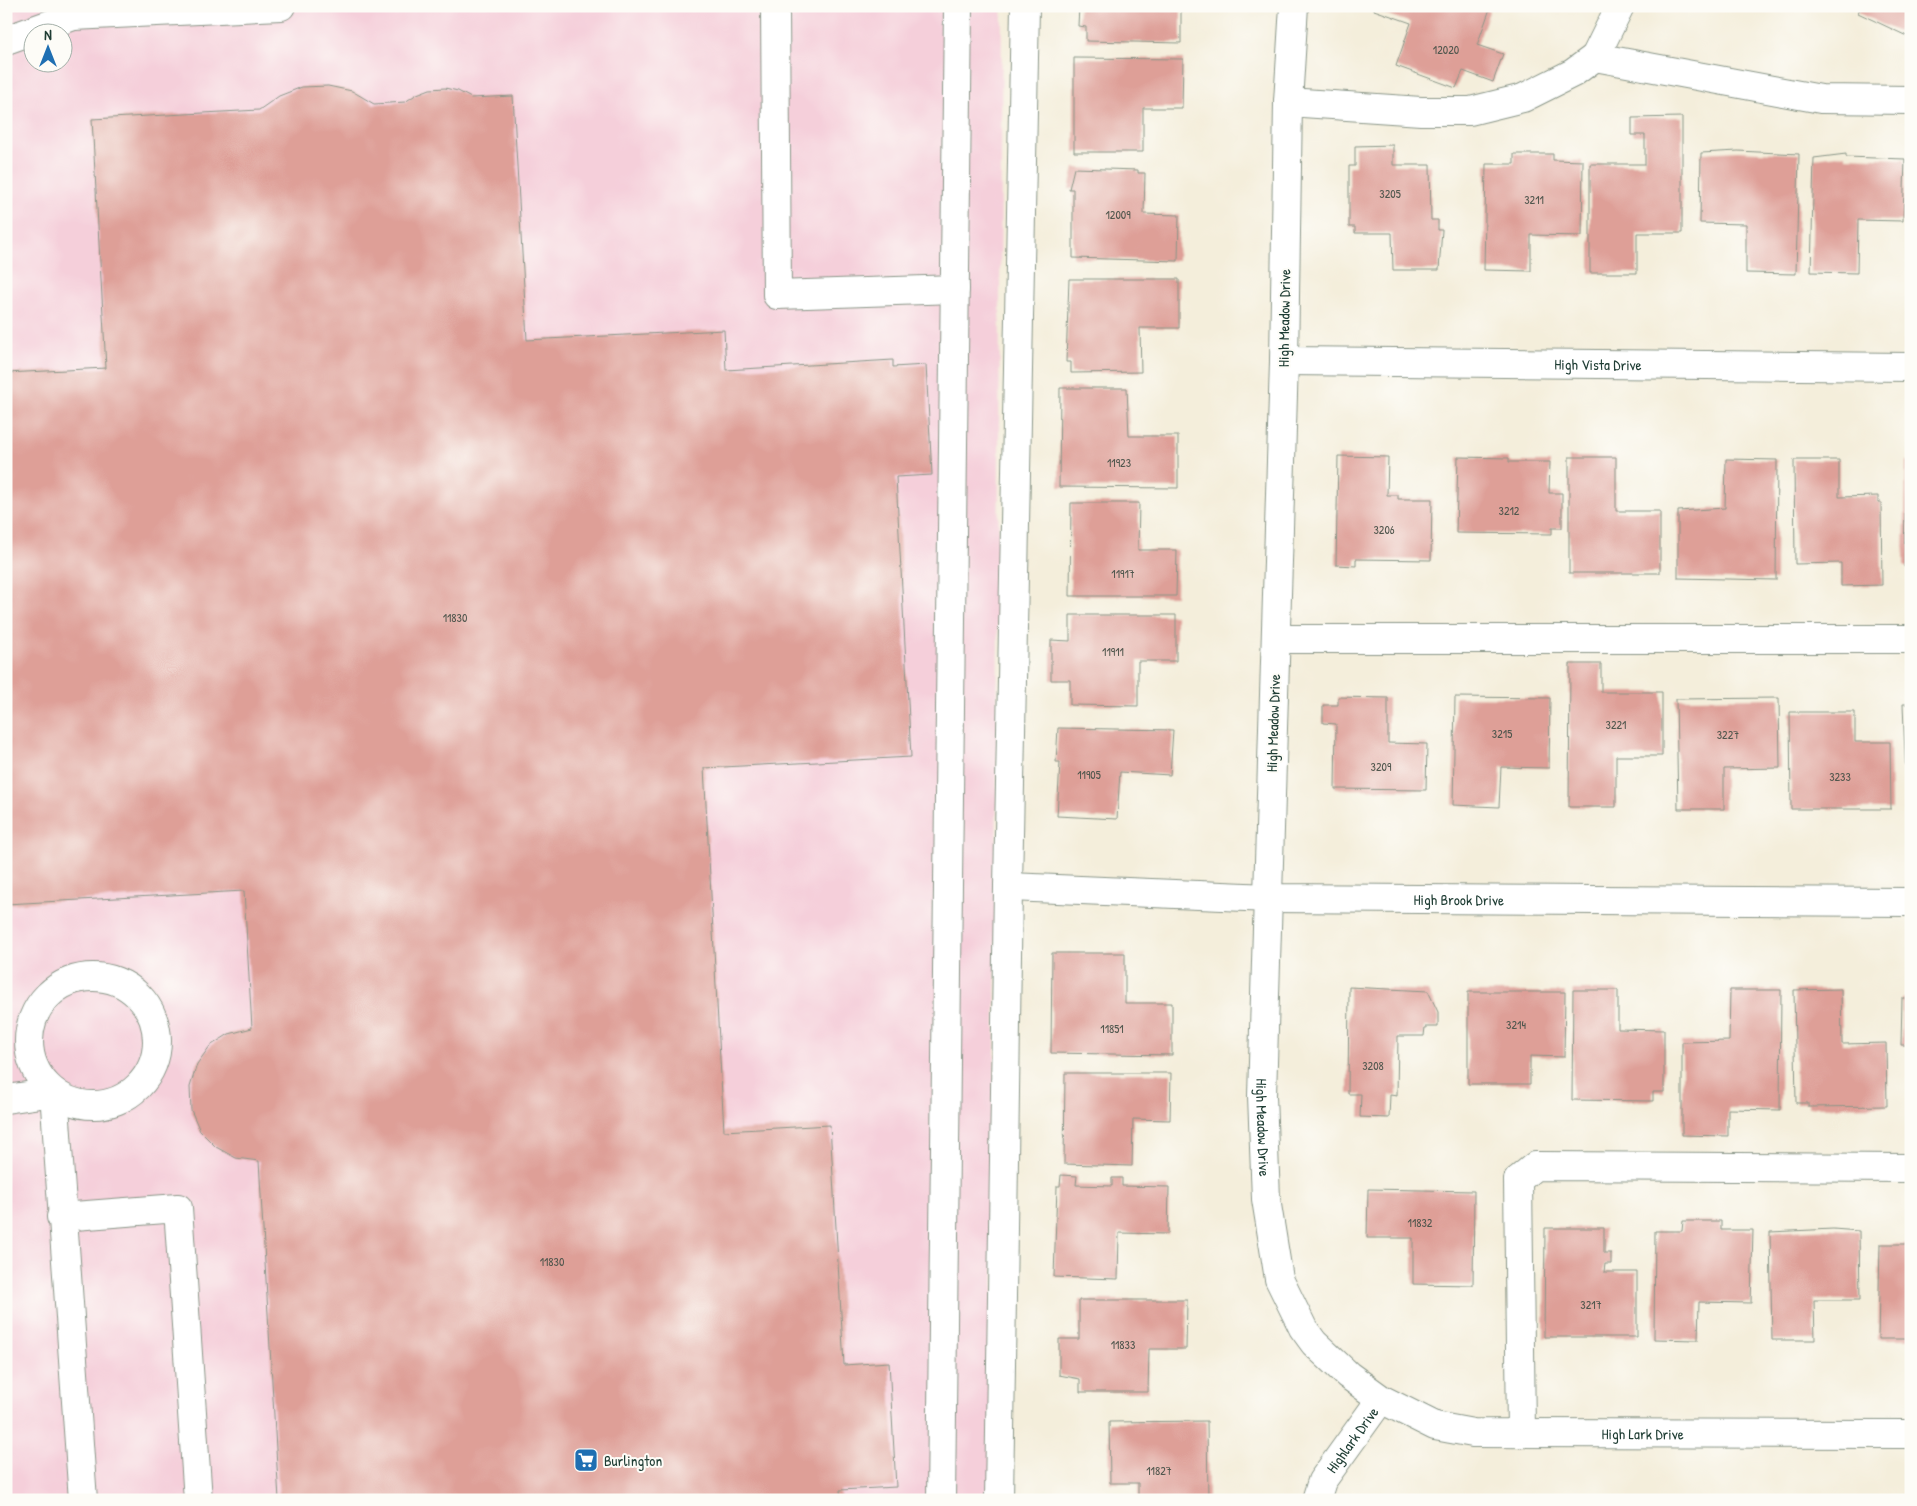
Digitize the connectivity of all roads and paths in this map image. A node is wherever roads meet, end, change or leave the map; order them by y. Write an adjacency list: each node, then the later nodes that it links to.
1 (101, 6): 8 (street)
2 (281, 6): 8 (street)
3 (775, 6): 13 (street)
4 (958, 6): 13 (street)
5 (1024, 6): 18 (street)
6 (1294, 6): 12 (street, High Meadow Drive)
7 (1620, 6): 10 (street)
8 (73, 16): 9 (street)
9 (6, 40)
10 (1595, 57): 11 (street); 12 (street)
11 (1911, 100)
12 (1288, 102): 14 (street, High Meadow Drive)
13 (955, 289): 31 (street)
14 (1284, 361): 15 (street, High Vista Drive); 16 (street, High Meadow Drive)
15 (1911, 367)
16 (1276, 639): 17 (street); 19 (street, High Meadow Drive)
17 (1911, 639)
18 (1008, 887): 19 (street, High Brook Drive); 32 (street)
19 (1269, 898): 20 (street, High Brook Drive); 25 (street, High Meadow Drive)
20 (1911, 902)
21 (54, 1092): 21 (street); 22 (street); 24 (street)
22 (6, 1099)
23 (1911, 1168): 26 (street)
24 (62, 1217): 29 (street); 30 (street)
25 (1381, 1398): 26 (street, High Lark Drive); 28 (street, Highlark Drive)
26 (1521, 1433): 27 (street, High Lark Drive)
27 (1911, 1434)
28 (1319, 1490)
29 (83, 1500)
30 (198, 1500)
31 (941, 1500)
32 (998, 1500)

